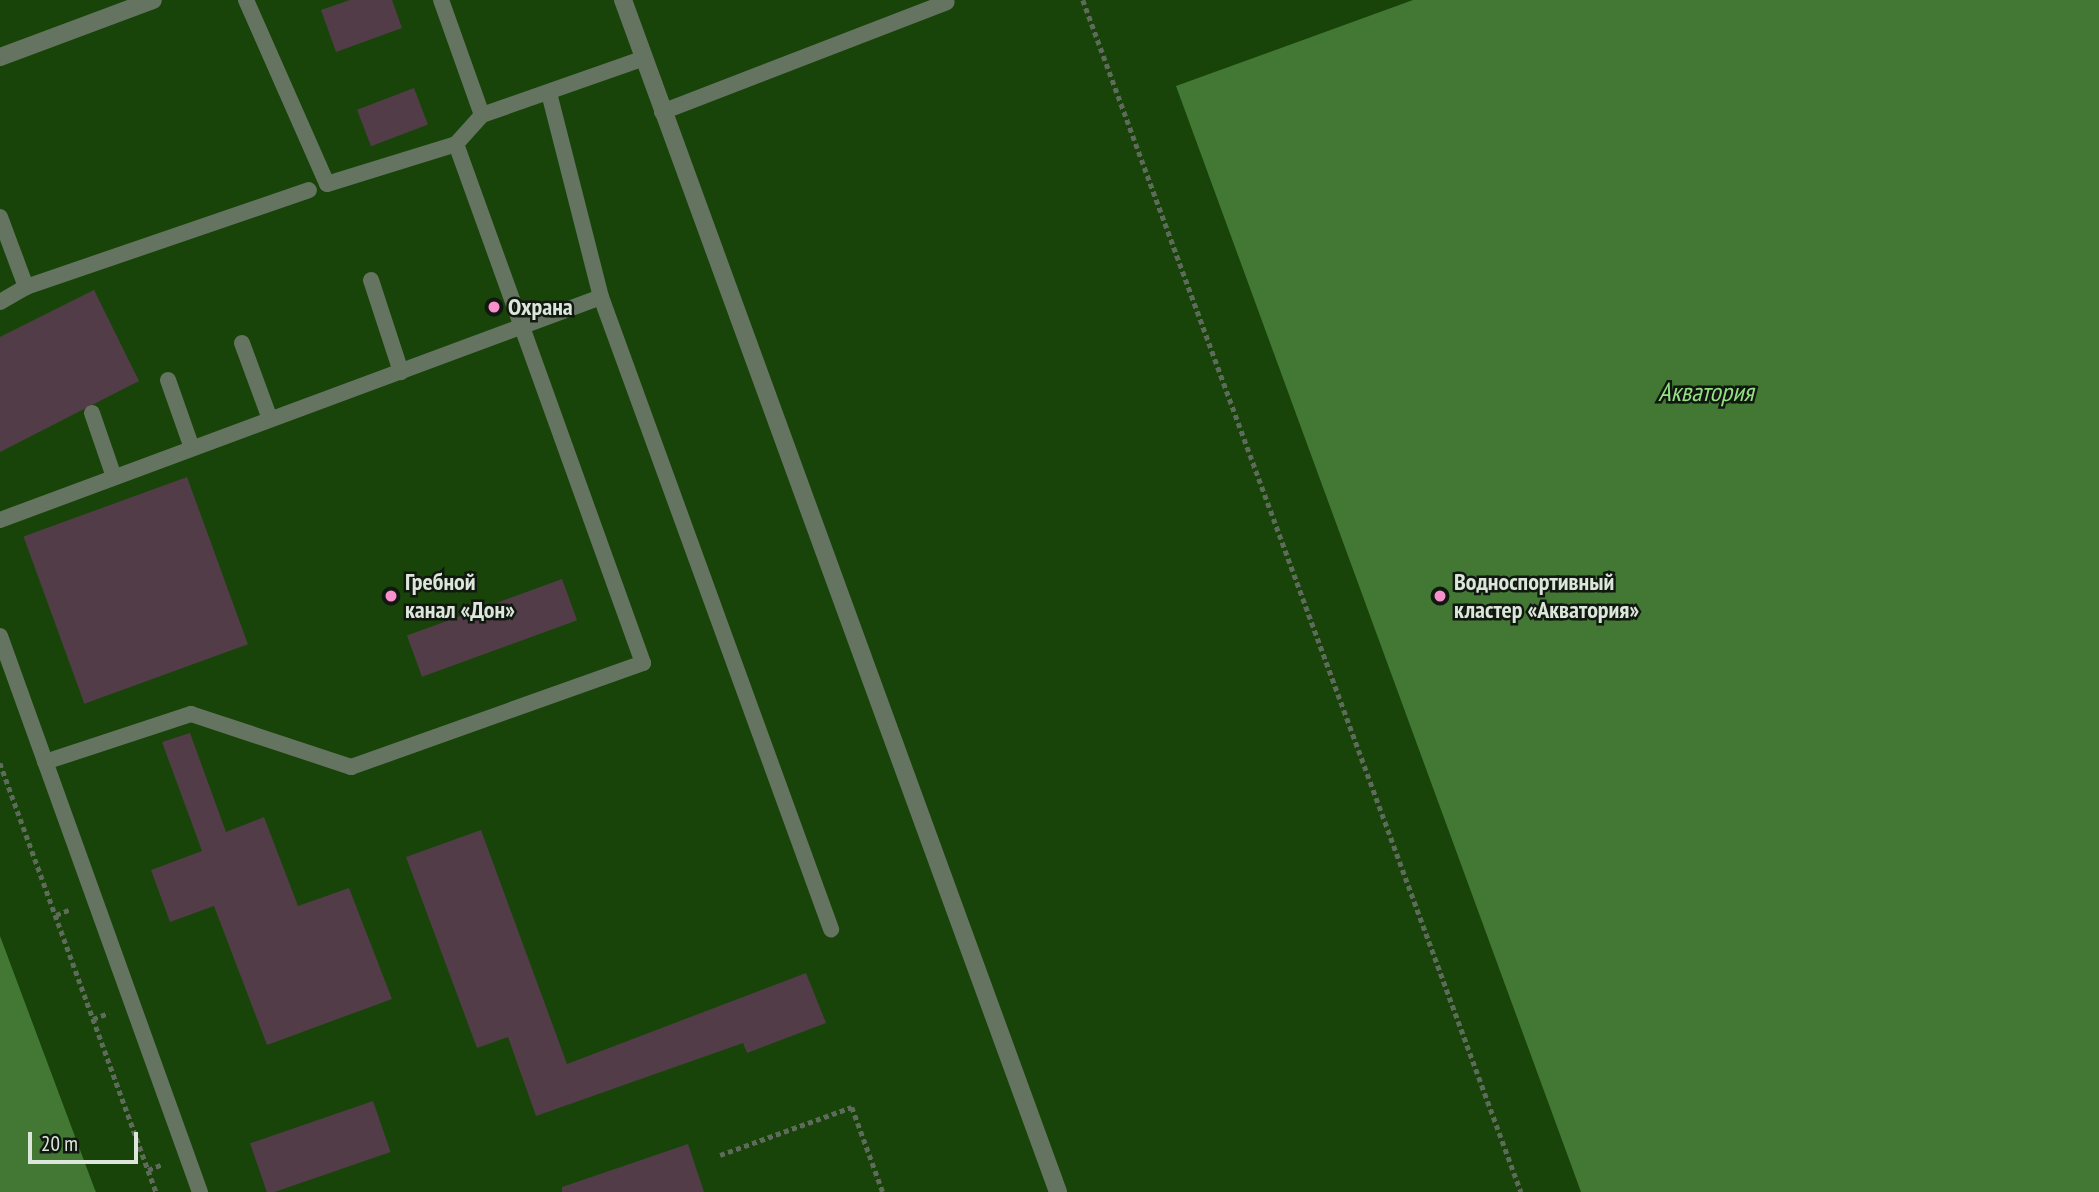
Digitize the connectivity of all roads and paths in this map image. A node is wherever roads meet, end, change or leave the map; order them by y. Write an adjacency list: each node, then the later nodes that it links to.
1 (153, 0): 8 (street)
2 (246, 0): 13 (lane)
3 (441, 0): 12 (lane)
4 (623, 0): 9 (street)
5 (1083, 0): 38 (path)
6 (947, 2): 7 (lane)
7 (915, 7): 11 (lane)
8 (0, 57)
9 (642, 59): 10 (lane); 11 (street)
10 (549, 93): 12 (lane); 18 (lane)
11 (662, 112): 37 (street)
12 (482, 115): 13 (lane)
13 (456, 144): 20 (lane)
14 (309, 190): 17 (lane)
15 (0, 217): 17 (lane)
16 (371, 280): 22 (lane)
17 (26, 287): 19 (lane)
18 (601, 297): 20 (lane); 32 (lane)
19 (0, 302)
20 (521, 328): 22 (lane); 30 (lane)
21 (242, 343): 25 (lane)
22 (401, 372): 25 (lane)
23 (168, 380): 26 (lane)
24 (92, 413): 27 (lane)
25 (270, 419): 26 (lane)
26 (192, 448): 27 (lane)
27 (114, 477): 28 (lane)
28 (0, 520)
29 (0, 636): 30 (lane)
30 (46, 762): 35 (lane)
31 (0, 763): 34 (path)
32 (831, 929)
33 (720, 1155): 36 (path)
34 (156, 1192)
35 (200, 1192)
36 (883, 1192)
37 (1058, 1192)
38 (1521, 1192)

